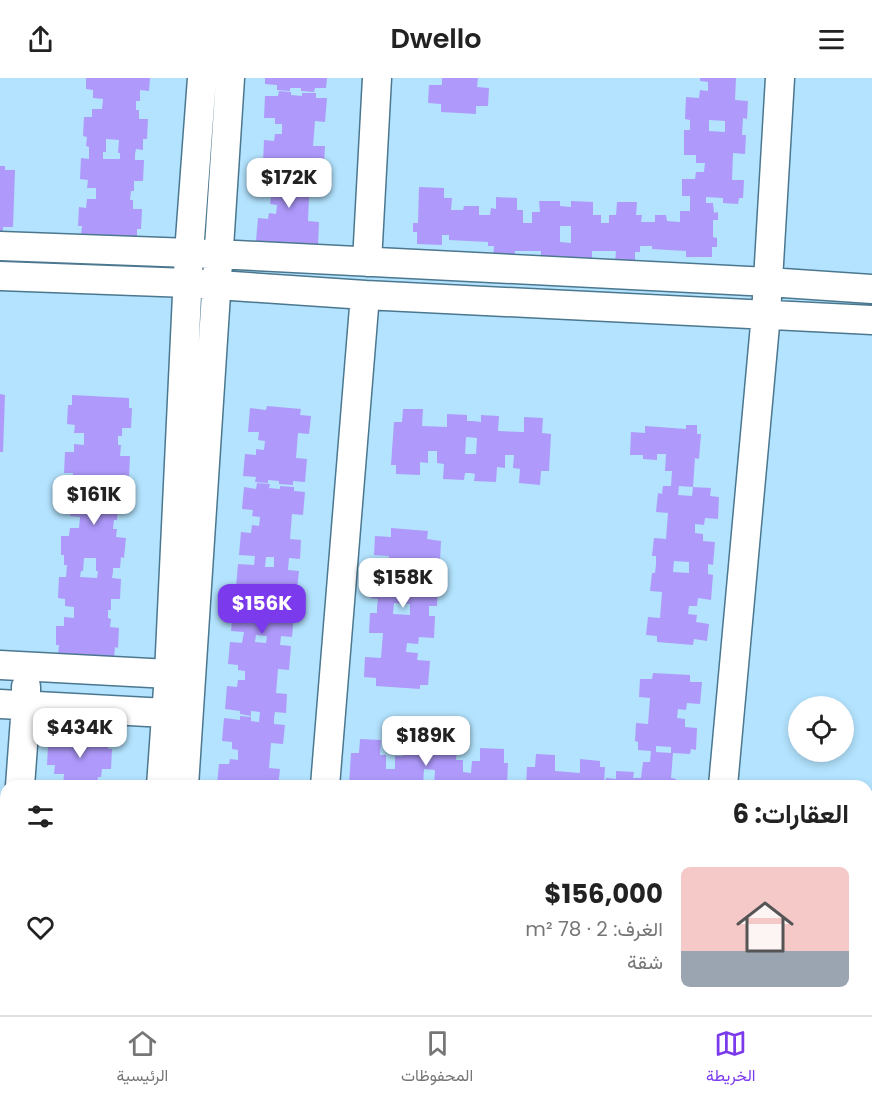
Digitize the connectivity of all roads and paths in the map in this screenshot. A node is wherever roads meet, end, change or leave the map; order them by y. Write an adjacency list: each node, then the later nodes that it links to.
1 (202, 78): 6 (street)
2 (230, 78): 7 (street)
3 (377, 78): 8 (street)
4 (780, 78): 10 (street)
5 (0, 246): 6 (street)
6 (189, 253): 7 (street); 11 (street)
7 (218, 254): 8 (street); 12 (street)
8 (367, 262): 10 (street)
9 (0, 276): 11 (street)
10 (768, 282): 13 (street); 15 (street)
11 (188, 283): 12 (street); 18 (street)
12 (217, 285): 14 (street); 23 (street)
13 (872, 289)
14 (365, 294): 15 (street); 24 (street)
15 (766, 314): 16 (street); 25 (street)
16 (872, 320)
17 (13, 666): 18 (street); 19 (street)
18 (169, 674): 20 (street)
19 (13, 704): 20 (street); 21 (street)
20 (166, 713): 22 (street)
21 (19, 780)
22 (161, 780)
23 (184, 780)
24 (325, 780)
25 (724, 780)

